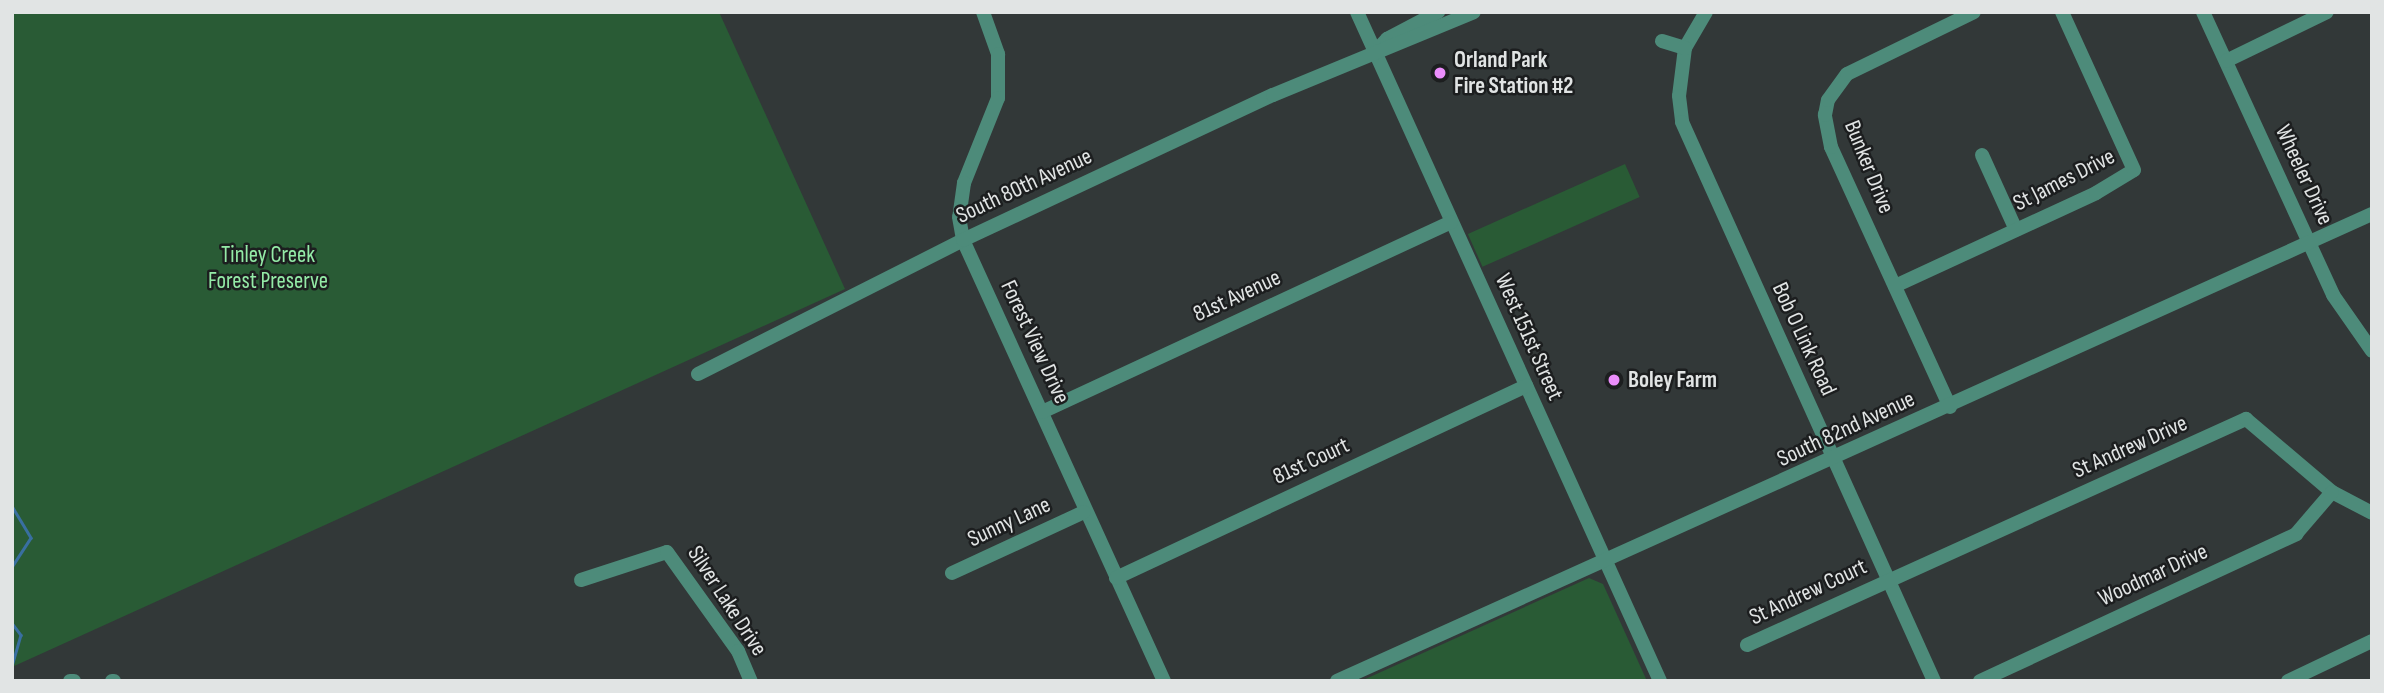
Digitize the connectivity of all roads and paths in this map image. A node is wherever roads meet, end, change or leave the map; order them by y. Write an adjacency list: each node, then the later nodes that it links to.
1 (1357, 12): 12 (street, West 151st Street)
2 (1438, 12): 12 (street, South 80th Avenue)
3 (1474, 12): 12 (street, South 80th Avenue)
4 (1706, 12): 11 (street)
5 (1974, 12): 20 (street, Bunker Drive)
6 (2062, 12): 17 (street, St James Drive)
7 (2203, 12): 13 (street, Wheeler Drive)
8 (2327, 12): 13 (street)
9 (989, 14): 18 (street, Forest View Drive)
10 (1662, 41): 11 (street)
11 (1685, 48): 26 (street, Bob O Link Road)
12 (1375, 52): 16 (street, West 151st Street); 18 (street, South 80th Avenue)
13 (2226, 61): 19 (street, Wheeler Drive)
14 (1982, 155): 17 (street)
15 (2372, 214): 19 (street, South 82nd Avenue)
16 (1451, 222): 23 (street, West 151st Street); 25 (street, 81st Avenue)
17 (2016, 230): 20 (street, St James Drive)
18 (963, 240): 22 (street, South 80th Avenue); 25 (street, Forest View Drive)
19 (2309, 242): 21 (street, Wheeler Drive); 24 (street, South 82nd Avenue)
20 (1895, 286): 24 (street, Bunker Drive)
21 (2372, 351)
22 (698, 374)
23 (1526, 386): 30 (street, West 151st Street); 32 (street, 81st Court)
24 (1950, 407): 26 (street, South 82nd Avenue)
25 (1042, 412): 28 (street, Forest View Drive)
26 (1834, 460): 30 (street, South 82nd Avenue); 34 (street, Bob O Link Road)
27 (2332, 492): 29 (street, St Andrew Drive); 34 (street, St Andrew Drive); 42 (street, Woodmar Drive)
28 (1084, 512): 31 (street, Sunny Lane); 32 (street, Forest View Drive)
29 (2372, 513)
30 (1604, 559): 39 (street, South 82nd Avenue); 40 (street, West 151st Street)
31 (952, 573)
32 (1116, 578): 38 (street, Forest View Drive)
33 (581, 580): 37 (street, Silver Lake Drive)
34 (1888, 581): 36 (street, St Andrew Court); 41 (street, Bob O Link Road)
35 (2372, 641): 43 (street)
36 (1747, 645)
37 (751, 681)
38 (1164, 681)
39 (1337, 681)
40 (1660, 681)
41 (1934, 681)
42 (1980, 681)
43 (2288, 681)

